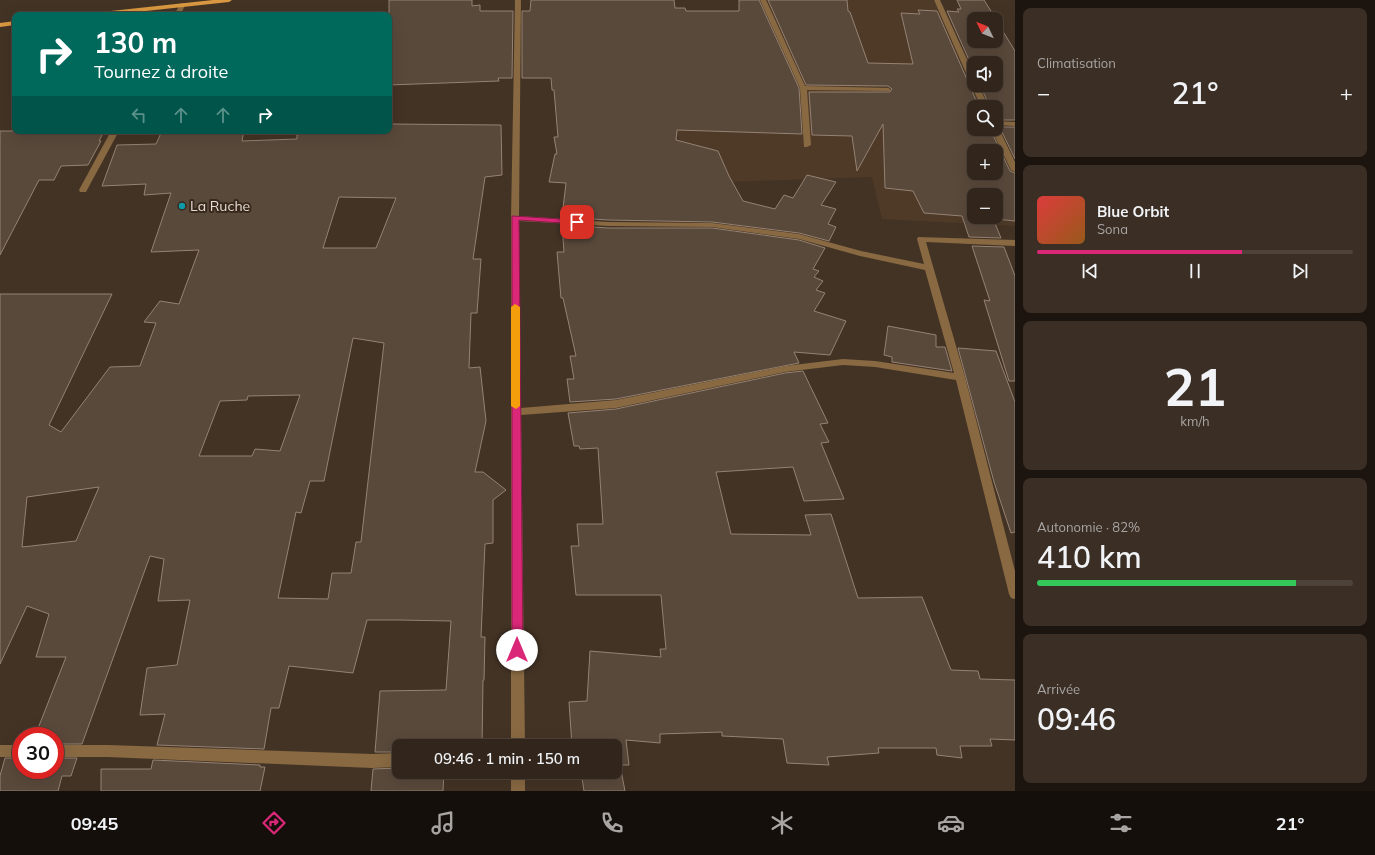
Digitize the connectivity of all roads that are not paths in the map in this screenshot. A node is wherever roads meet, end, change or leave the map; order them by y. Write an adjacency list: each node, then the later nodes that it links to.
1 (228, 0): 5 (main road)
2 (518, 0): 20 (street)
3 (763, 0): 11 (street)
4 (938, 0): 10 (street)
5 (183, 4): 6 (main road); 7 (street)
6 (117, 12)
7 (179, 12)
8 (12, 23): 9 (main road)
9 (0, 25)
10 (967, 68)
11 (803, 88): 12 (street); 17 (street)
12 (888, 90)
13 (1003, 123): 14 (street)
14 (1015, 124)
15 (113, 134): 19 (street)
16 (998, 136): 18 (street)
17 (807, 145)
18 (1015, 170)
19 (83, 190)
20 (515, 218): 22 (street); 24 (street)
21 (1015, 243): 22 (street)
22 (928, 268): 23 (street)
23 (960, 377): 24 (street); 25 (street)
24 (516, 412): 26 (street)
25 (1015, 594)
26 (518, 739)
27 (0, 751): 28 (street)
28 (12, 751)
29 (64, 751): 30 (street)
30 (392, 760)
31 (518, 779): 32 (street)
32 (518, 791)

